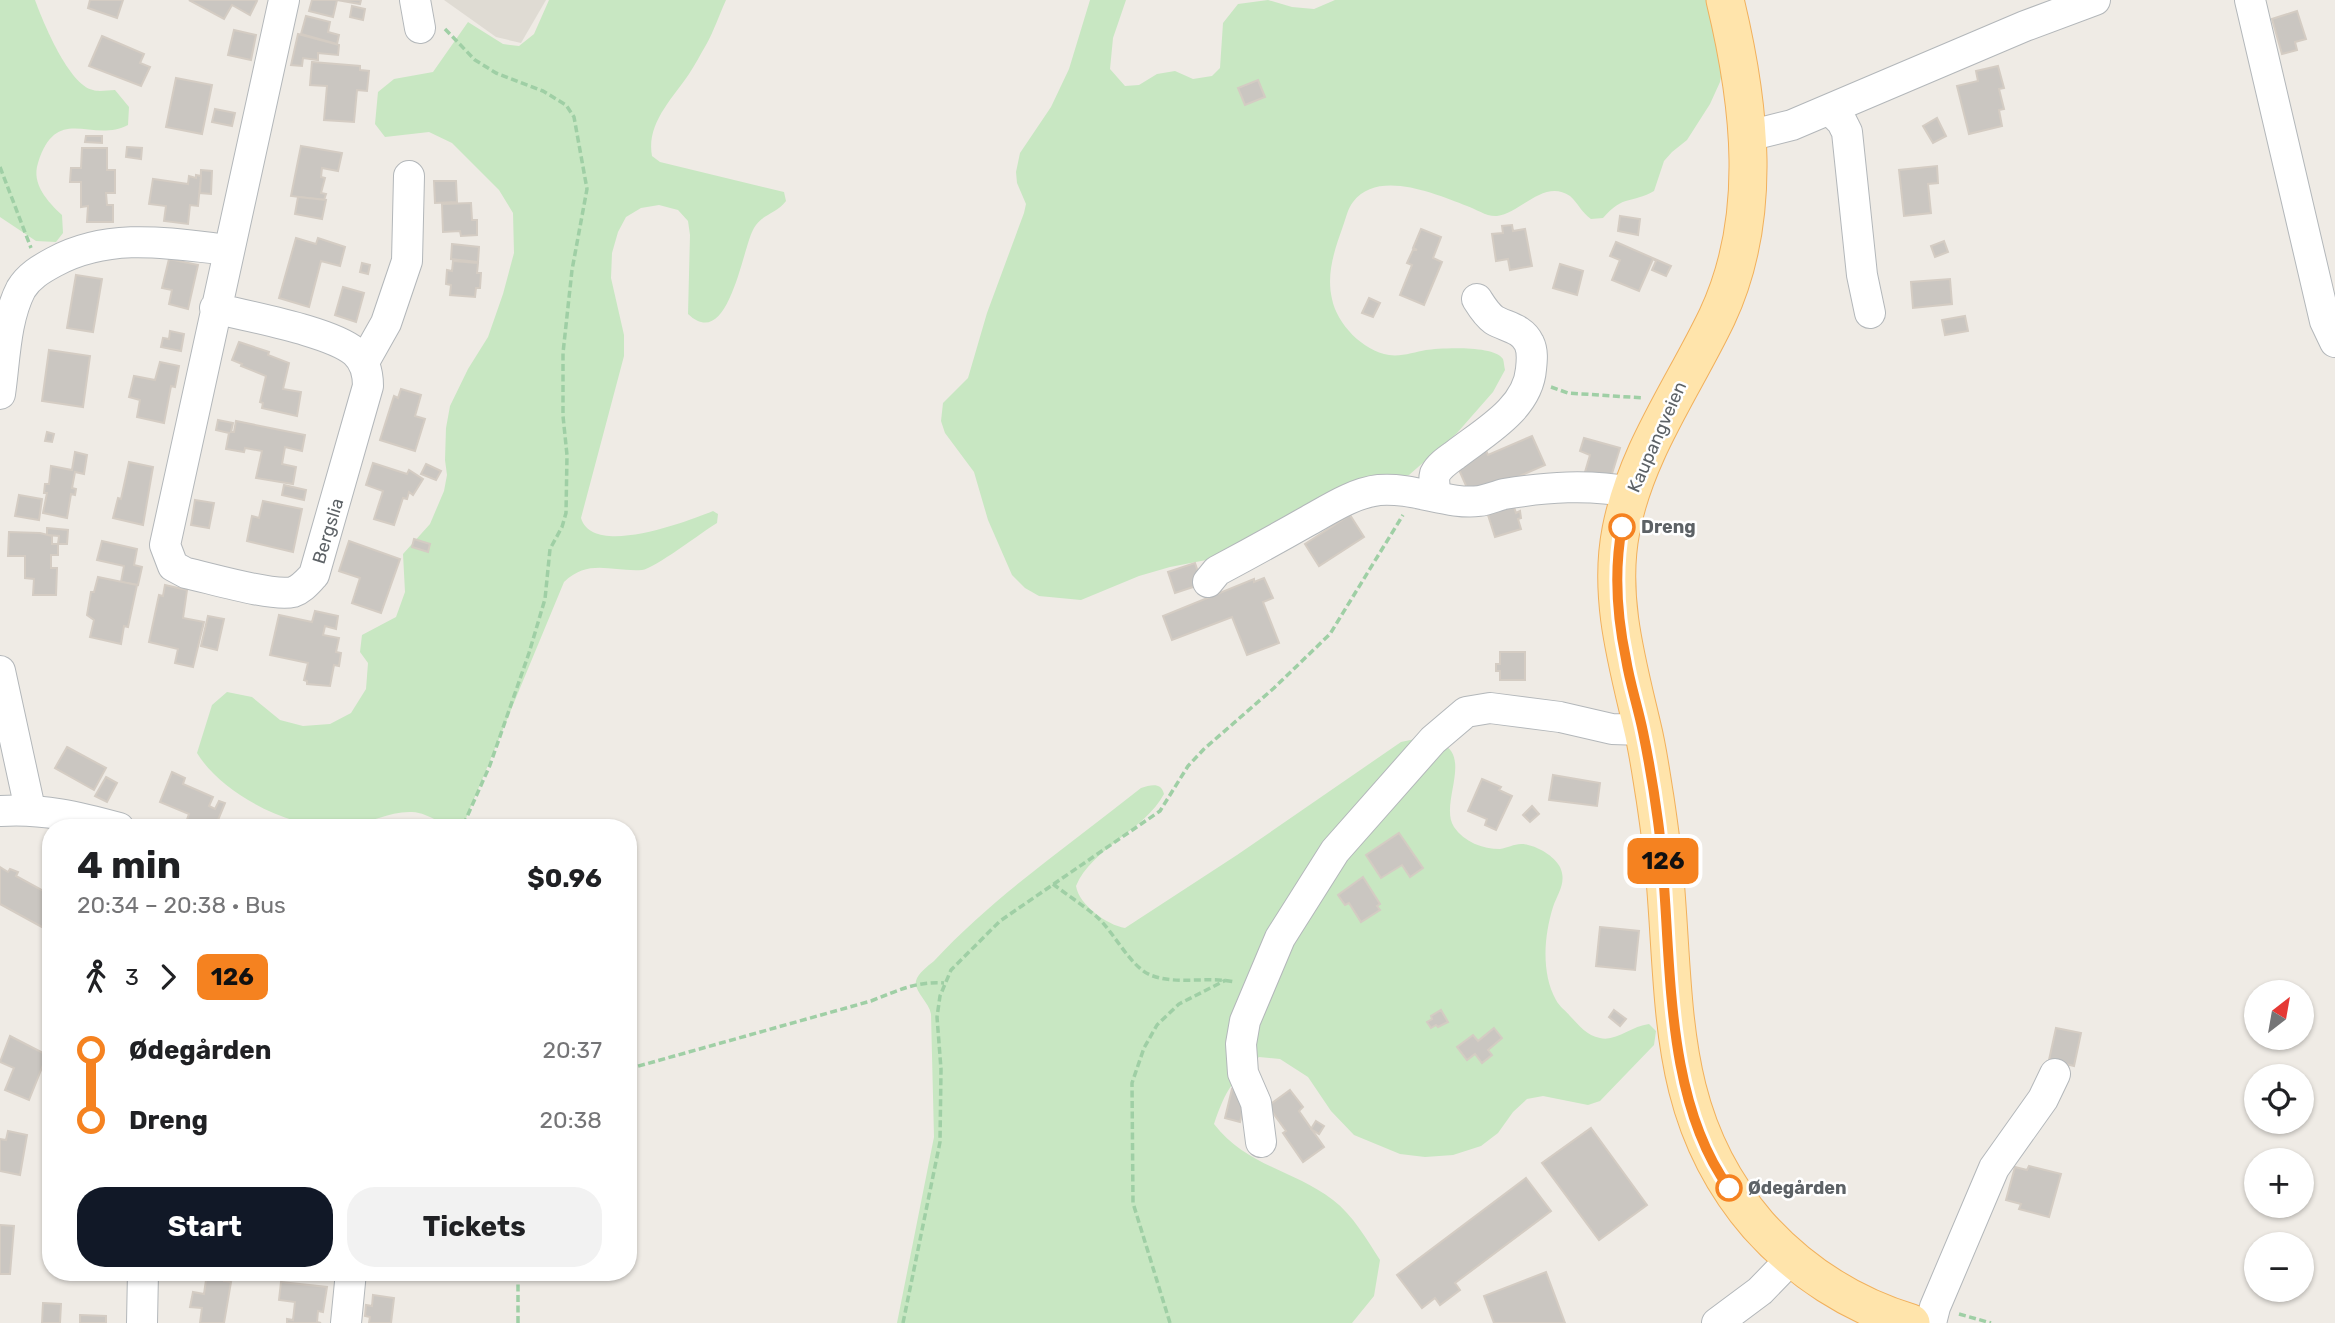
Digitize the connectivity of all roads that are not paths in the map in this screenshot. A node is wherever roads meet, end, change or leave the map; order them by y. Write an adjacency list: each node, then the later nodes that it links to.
1 (284, 0): 8 (street, Bergslia)
2 (1725, 0): 6 (main road, Kaupangveien)
3 (2095, 0): 5 (street)
4 (2250, 0): 12 (street)
5 (1830, 110): 6 (street); 11 (street)
6 (1748, 136): 15 (main road, Kaupangveien)
7 (409, 176): 13 (street)
8 (228, 250): 10 (street, Bergslia); 14 (street)
9 (1476, 299): 16 (street)
10 (215, 308): 13 (street); 13 (street, Bergslia)
11 (1870, 313)
12 (2335, 342)
13 (364, 362)
14 (0, 394)
15 (1631, 492): 16 (street); 19 (main road, Kaupangveien)
16 (1430, 494): 17 (street)
17 (1208, 582)
18 (0, 671): 20 (street)
19 (1643, 730): 24 (street); 25 (main road, Kaupangveien)
20 (30, 809): 21 (street); 22 (street)
21 (0, 811)
22 (88, 819)
23 (2055, 1074): 28 (street)
24 (1261, 1142)
25 (1791, 1259): 28 (main road, Kaupangveien); 31 (street)
26 (143, 1281): 29 (street)
27 (350, 1281): 30 (street)
28 (1926, 1318)
29 (142, 1323)
30 (346, 1323)
31 (1717, 1323)

